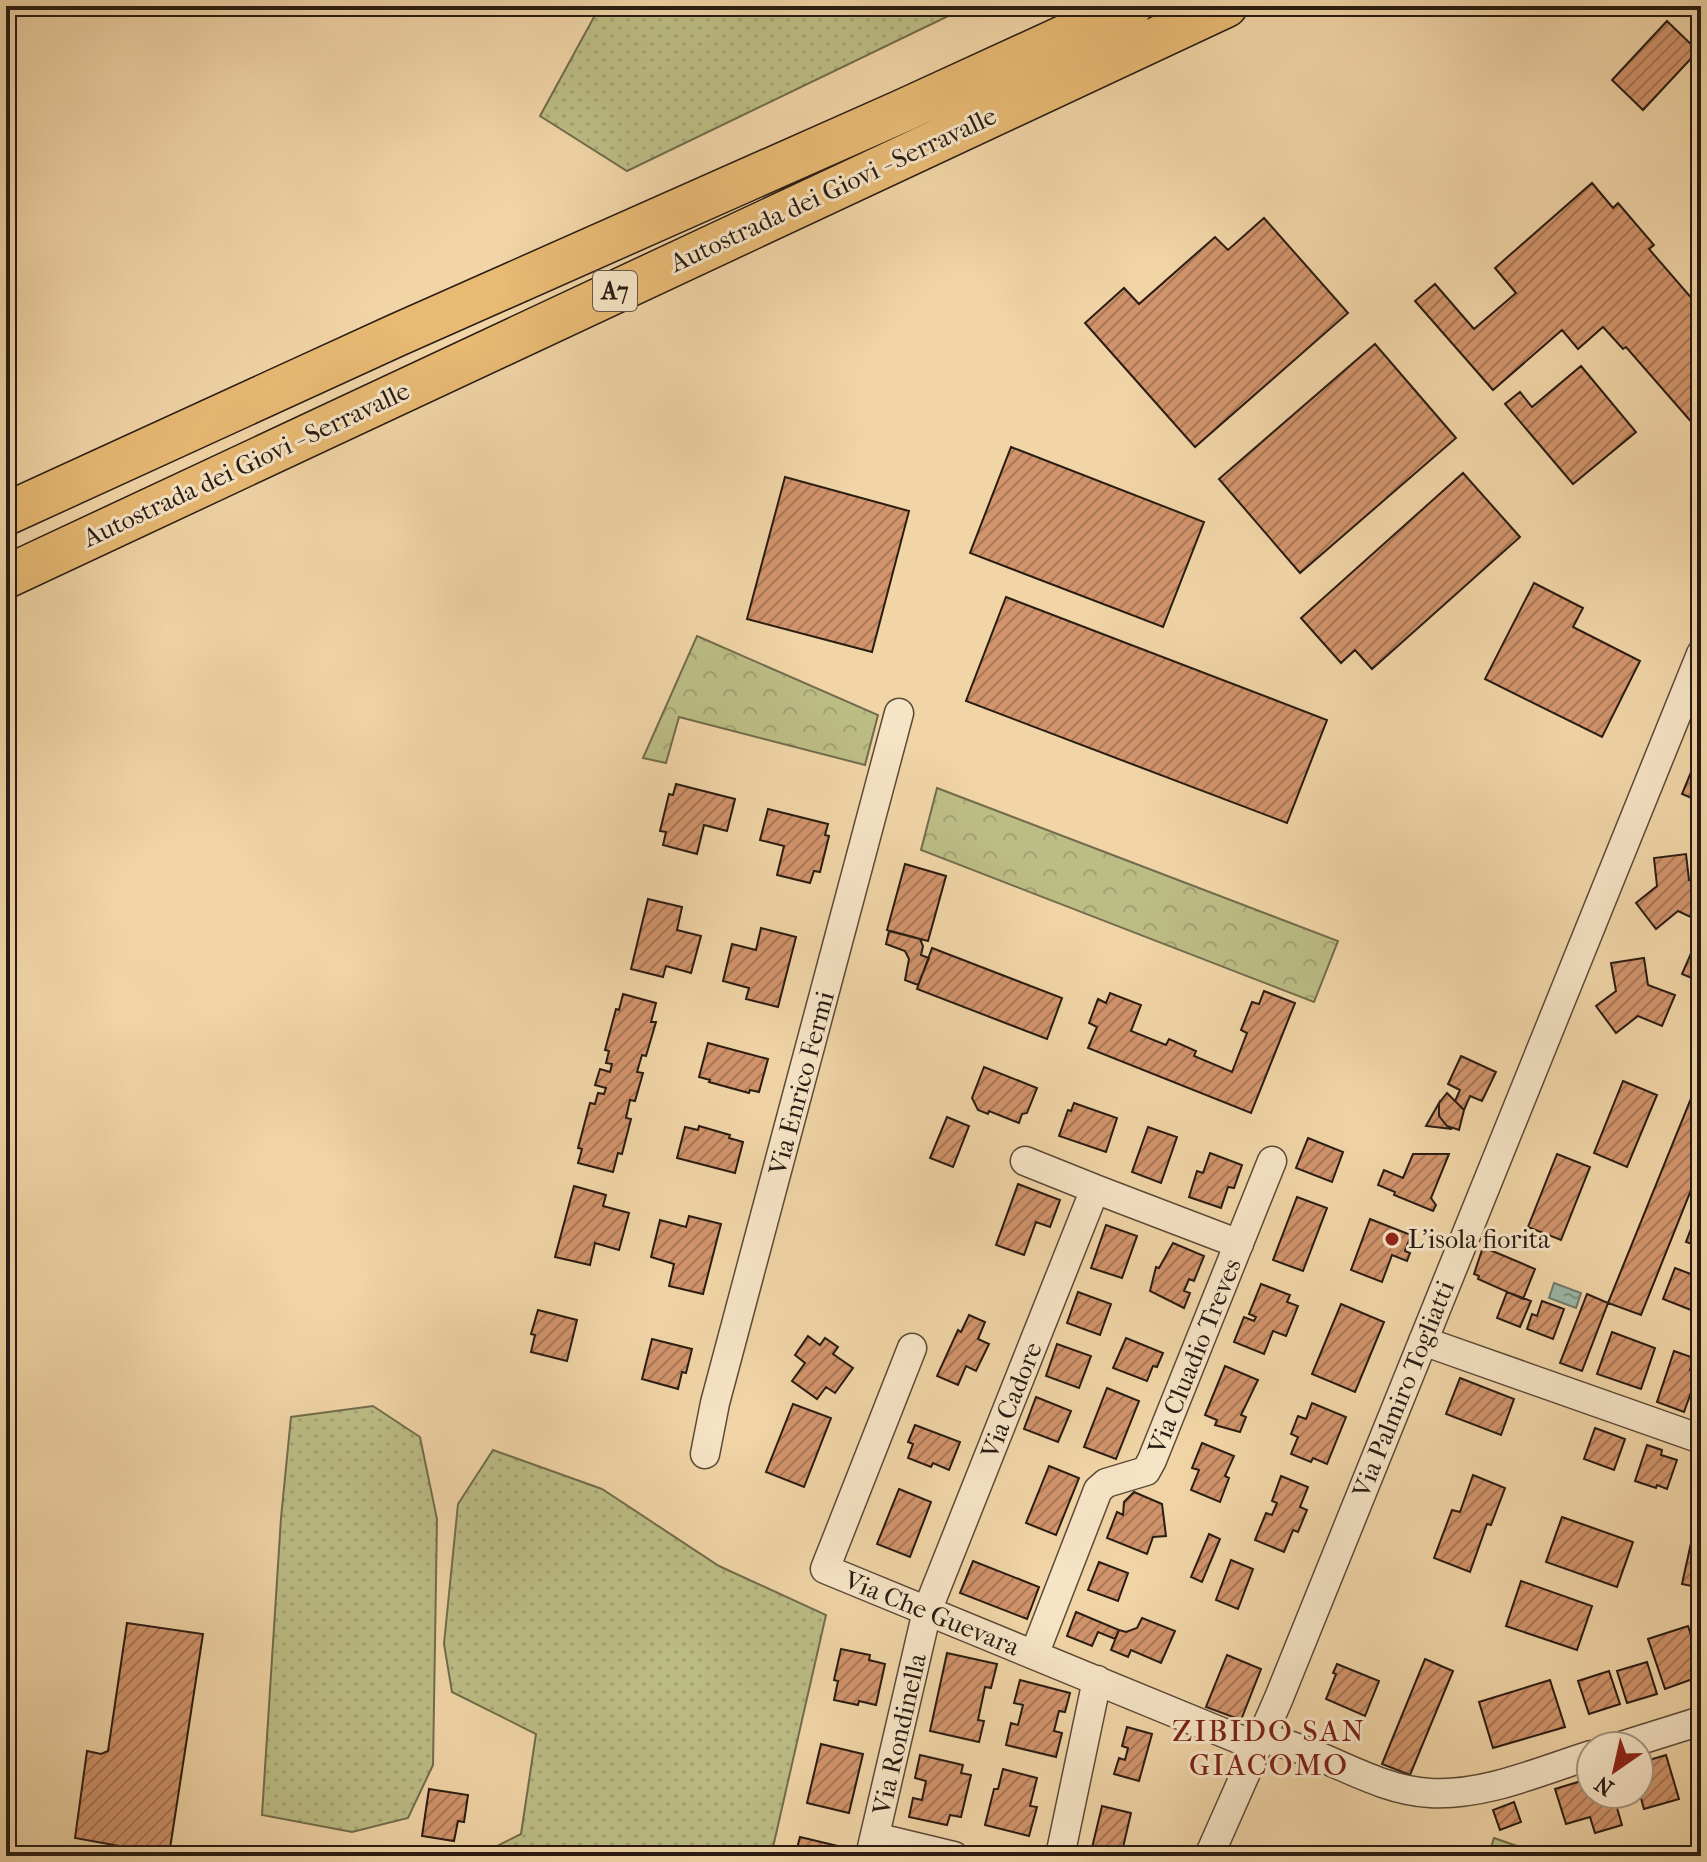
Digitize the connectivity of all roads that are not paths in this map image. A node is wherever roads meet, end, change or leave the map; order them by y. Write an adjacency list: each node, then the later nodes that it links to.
1 (1131, 6): 3 (highway, Autostrada dei Giovi - Serravalle / A7)
2 (1226, 6): 4 (highway, Autostrada dei Giovi - Serravalle / A7)
3 (6, 514)
4 (6, 577)
5 (1701, 654): 11 (street, Via Palmiro Togliatti)
6 (899, 713): 14 (street, Via Enrico Fermi)
7 (1025, 1161): 9 (street)
8 (1272, 1161): 10 (street, Via Cluadio Treves)
9 (1095, 1189): 10 (street); 15 (street, Via Cadore)
10 (1239, 1244): 16 (street, Via Cluadio Treves)
11 (1423, 1341): 13 (street); 20 (street, Via Palmiro Togliatti)
12 (912, 1348): 15 (street, Via Che Guevara)
13 (1701, 1439)
14 (705, 1454)
15 (927, 1611): 16 (street, Via Che Guevara); 22 (street, Via Rondinella)
16 (1034, 1655): 17 (street, Via Che Guevara)
17 (1097, 1680): 20 (street, Via Che Guevara); 24 (street)
18 (1701, 1721): 19 (street)
19 (1655, 1735)
20 (1260, 1742): 21 (street, Via Che Guevara); 25 (street, Via Palmiro Togliatti)
21 (1575, 1760)
22 (872, 1847): 23 (street)
23 (954, 1856)
24 (1060, 1856)
25 (1209, 1856)

